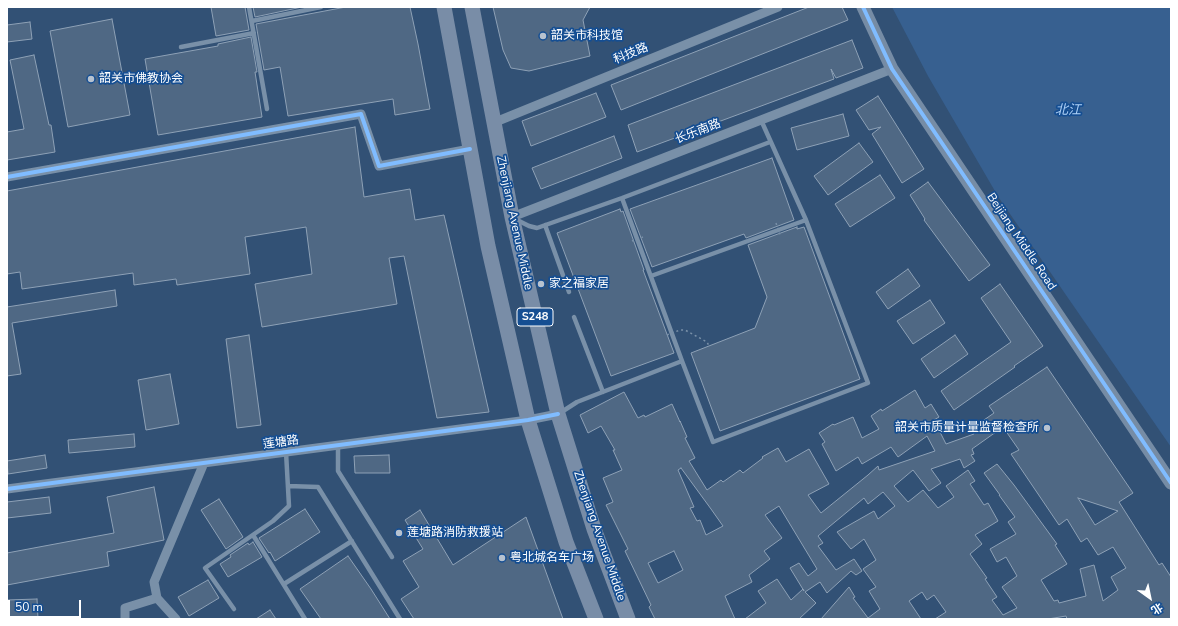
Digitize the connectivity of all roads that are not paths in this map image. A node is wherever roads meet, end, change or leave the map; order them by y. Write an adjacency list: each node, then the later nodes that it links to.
1 (249, 7): 7 (lane)
2 (321, 7): 7 (lane)
3 (444, 7): 15 (main road, S248)
4 (472, 7): 13 (main road, Zhenjiang Avenue Middle / S248)
5 (778, 7): 13 (street, 科技路)
6 (863, 7): 10 (street, Beijiang Middle Road)
7 (252, 21): 8 (lane)
8 (254, 33): 9 (lane); 11 (lane)
9 (181, 47)
10 (892, 69): 12 (street, 长乐南路); 31 (street, Beijiang Middle Road)
11 (267, 109)
12 (761, 120): 14 (lane); 18 (street, 长乐南路)
13 (493, 123): 18 (main road, Zhenjiang Avenue Middle / S248)
14 (770, 142): 17 (lane); 19 (lane)
15 (470, 149): 16 (street); 27 (main road, S248)
16 (7, 177)
17 (622, 198): 20 (lane); 21 (lane)
18 (512, 217): 20 (lane); 26 (main road, Zhenjiang Avenue Middle / S248)
19 (806, 220): 21 (lane); 24 (lane)
20 (545, 225): 22 (lane)
21 (651, 276): 24 (lane)
22 (569, 292)
23 (574, 317): 25 (lane)
24 (682, 361): 25 (lane)
25 (603, 392): 26 (lane)
26 (558, 414): 27 (street, 莲塘路); 45 (main road, Zhenjiang Avenue Middle / S248)
27 (528, 420): 28 (street, 莲塘路); 44 (main road, S248)
28 (338, 445): 29 (street, 莲塘路); 36 (lane)
29 (286, 452): 30 (street, 莲塘路); 32 (lane)
30 (204, 463): 33 (street, 莲塘路); 38 (street)
31 (1171, 483)
32 (288, 486): 34 (lane); 35 (lane)
33 (7, 489)
34 (253, 535): 37 (lane); 39 (lane)
35 (352, 541): 37 (lane); 43 (lane)
36 (392, 557)
37 (284, 584): 42 (lane)
38 (157, 598): 40 (street); 41 (street)
39 (234, 609)
40 (125, 619)
41 (176, 619)
42 (305, 619)
43 (400, 619)
44 (596, 619)
45 (628, 619)

